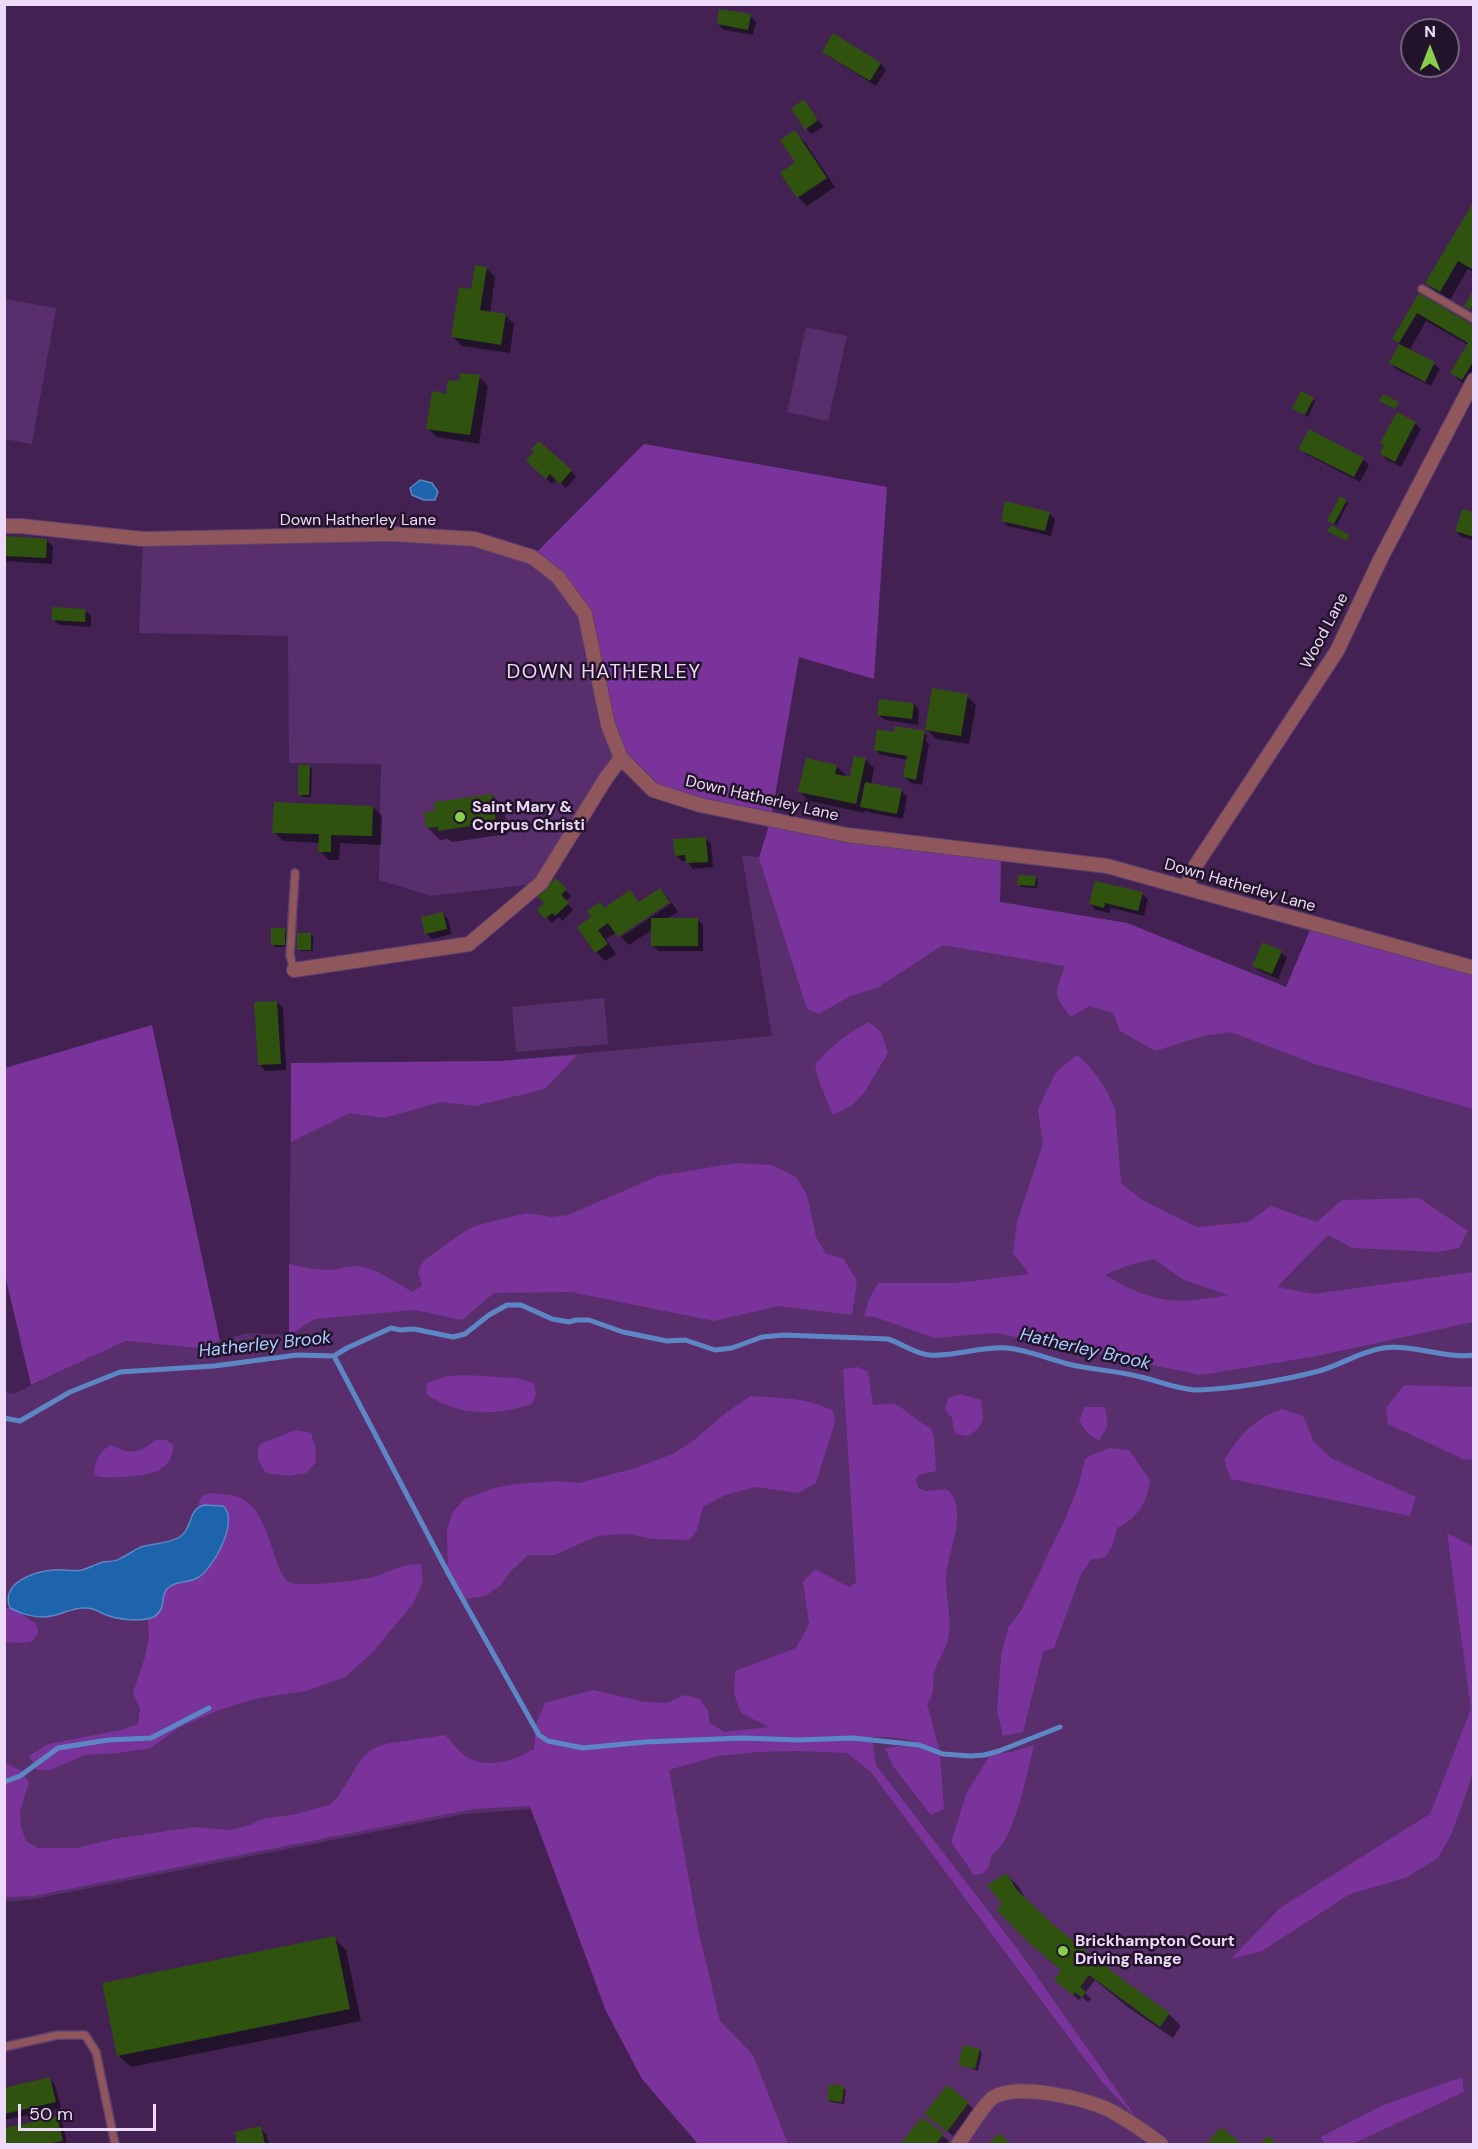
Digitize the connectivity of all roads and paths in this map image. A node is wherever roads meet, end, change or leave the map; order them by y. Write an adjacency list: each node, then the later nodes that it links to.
1 (1422, 289): 2 (lane)
2 (1473, 320)
3 (1473, 380): 7 (street, Wood Lane)
4 (4, 526): 5 (street, Down Hatherley Lane)
5 (621, 758): 7 (street, Down Hatherley Lane); 9 (street)
6 (295, 873): 9 (lane)
7 (1186, 887): 8 (street, Down Hatherley Lane)
8 (1473, 968)
9 (294, 970)
10 (4, 2047): 11 (lane)
11 (115, 2145)
12 (958, 2145): 13 (street)
13 (1161, 2145)

